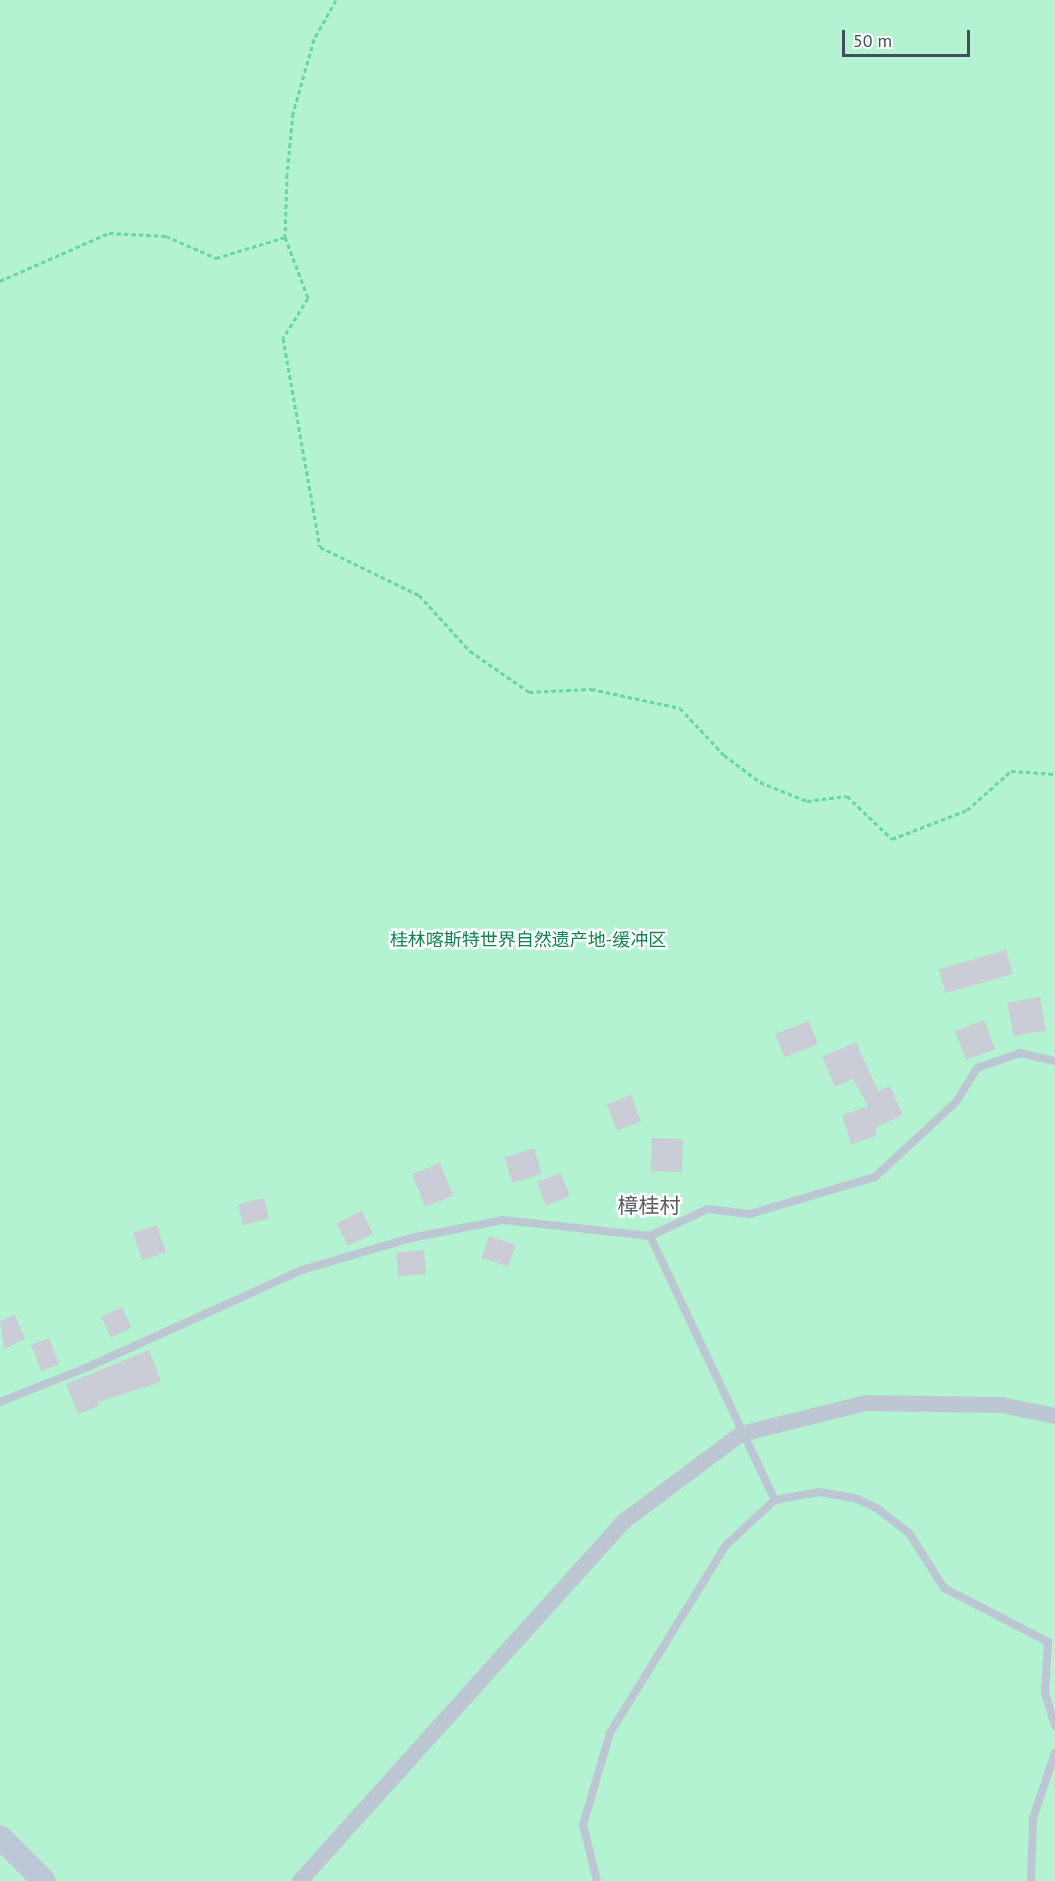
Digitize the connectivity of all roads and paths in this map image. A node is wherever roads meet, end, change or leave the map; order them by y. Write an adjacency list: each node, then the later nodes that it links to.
1 (336, 0): 2 (path)
2 (285, 237): 3 (path); 4 (path)
3 (0, 281)
4 (1055, 774)
5 (1055, 1061): 6 (lane)
6 (650, 1236): 7 (lane); 9 (lane)
7 (0, 1402)
8 (1055, 1416): 9 (street)
9 (741, 1434): 10 (lane); 15 (street)
10 (775, 1500): 11 (lane); 16 (lane)
11 (1055, 1725)
12 (1055, 1753): 17 (lane)
13 (0, 1837): 14 (main road)
14 (44, 1881)
15 (300, 1881)
16 (597, 1881)
17 (1031, 1881)

